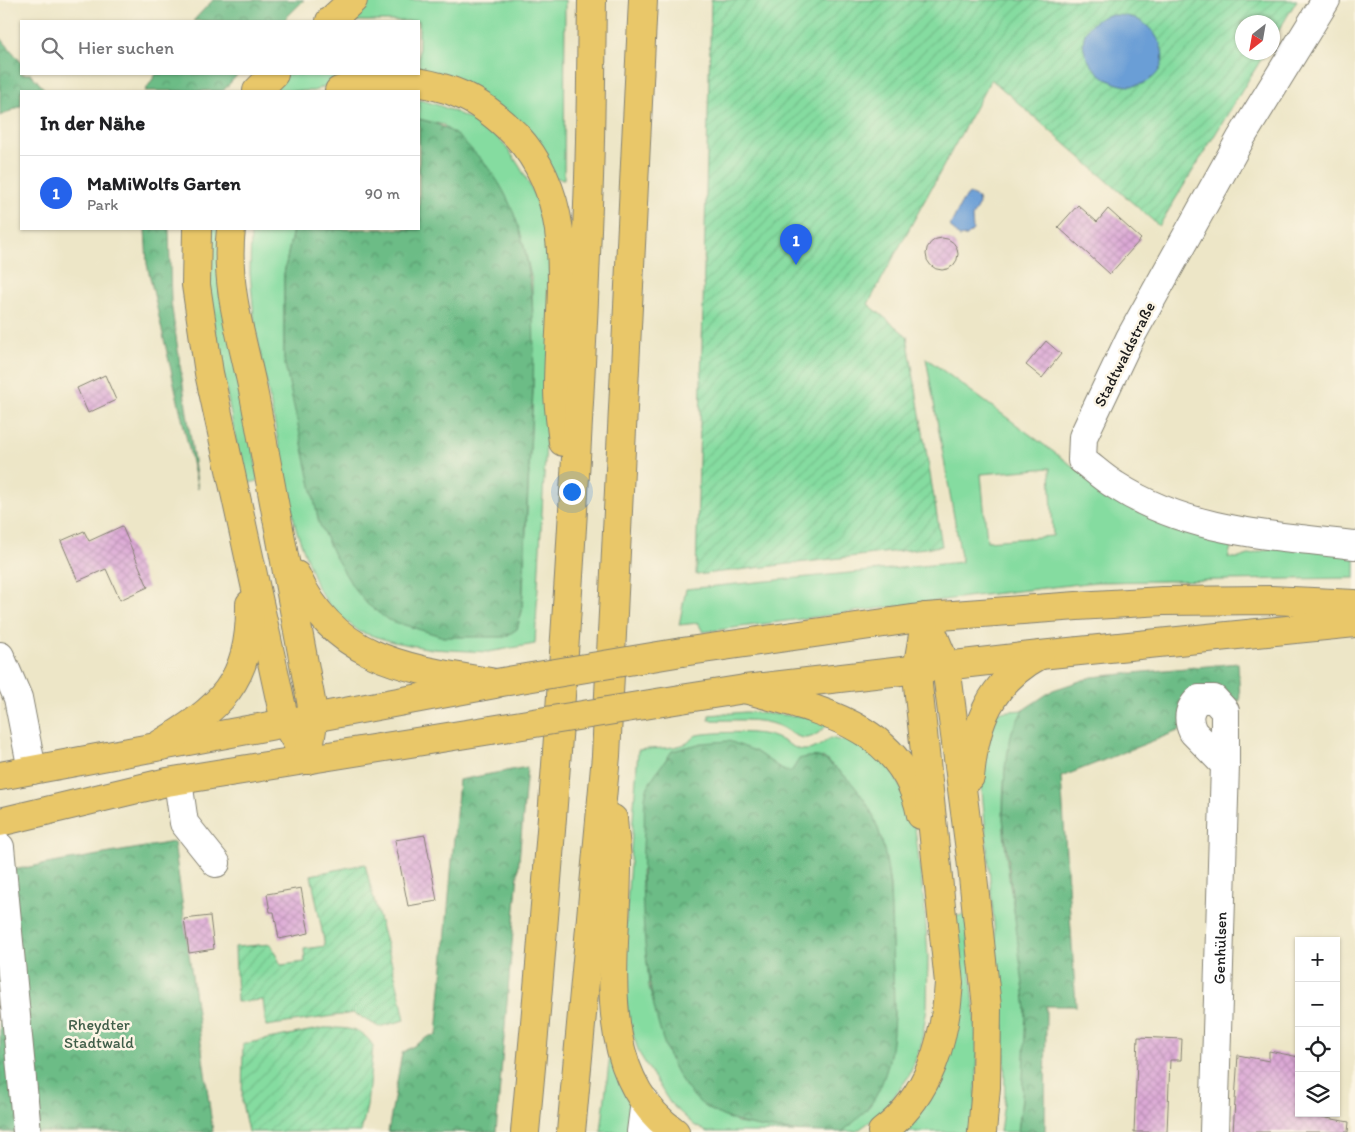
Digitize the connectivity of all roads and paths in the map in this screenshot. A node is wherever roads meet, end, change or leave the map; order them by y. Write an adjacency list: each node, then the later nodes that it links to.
1 (353, 0): 5 (main road)
2 (592, 0): 11 (main road)
3 (643, 0): 27 (main road)
4 (1326, 0): 12 (street, Stadtwaldstraße)
5 (331, 20)
6 (273, 75): 7 (main road)
7 (258, 90)
8 (342, 90): 11 (main road)
9 (197, 230): 14 (main road)
10 (231, 230): 13 (main road)
11 (572, 543): 40 (main road)
12 (1355, 545)
13 (282, 546): 22 (main road); 24 (main road)
14 (249, 555): 25 (main road); 26 (main road)
15 (1355, 604): 16 (main road)
16 (926, 617): 20 (main road); 21 (main road); 22 (main road, bridge)
17 (1355, 622): 18 (main road)
18 (1040, 655): 20 (main road); 35 (main road)
19 (0, 656): 30 (street)
20 (946, 666): 21 (main road); 35 (main road)
21 (917, 670): 23 (main road); 37 (main road)
22 (496, 683): 24 (main road)
23 (746, 689): 28 (main road, bridge); 37 (main road)
24 (314, 717): 25 (main road); 28 (main road)
25 (285, 722): 26 (main road); 28 (main road)
26 (157, 746): 30 (main road)
27 (606, 756): 38 (main road); 41 (main road)
28 (307, 760): 32 (main road)
29 (1225, 765): 46 (street, Genhülsen)
30 (32, 770): 31 (main road)
31 (0, 776)
32 (178, 781): 33 (main road); 36 (street)
33 (0, 822)
34 (0, 847): 39 (street)
35 (971, 858): 45 (main road)
36 (216, 864)
37 (945, 940): 44 (main road)
38 (645, 1101): 42 (street); 43 (main road)
39 (27, 1132)
40 (525, 1132)
41 (570, 1132)
42 (641, 1132)
43 (675, 1132)
44 (882, 1132)
45 (982, 1132)
46 (1214, 1132)

